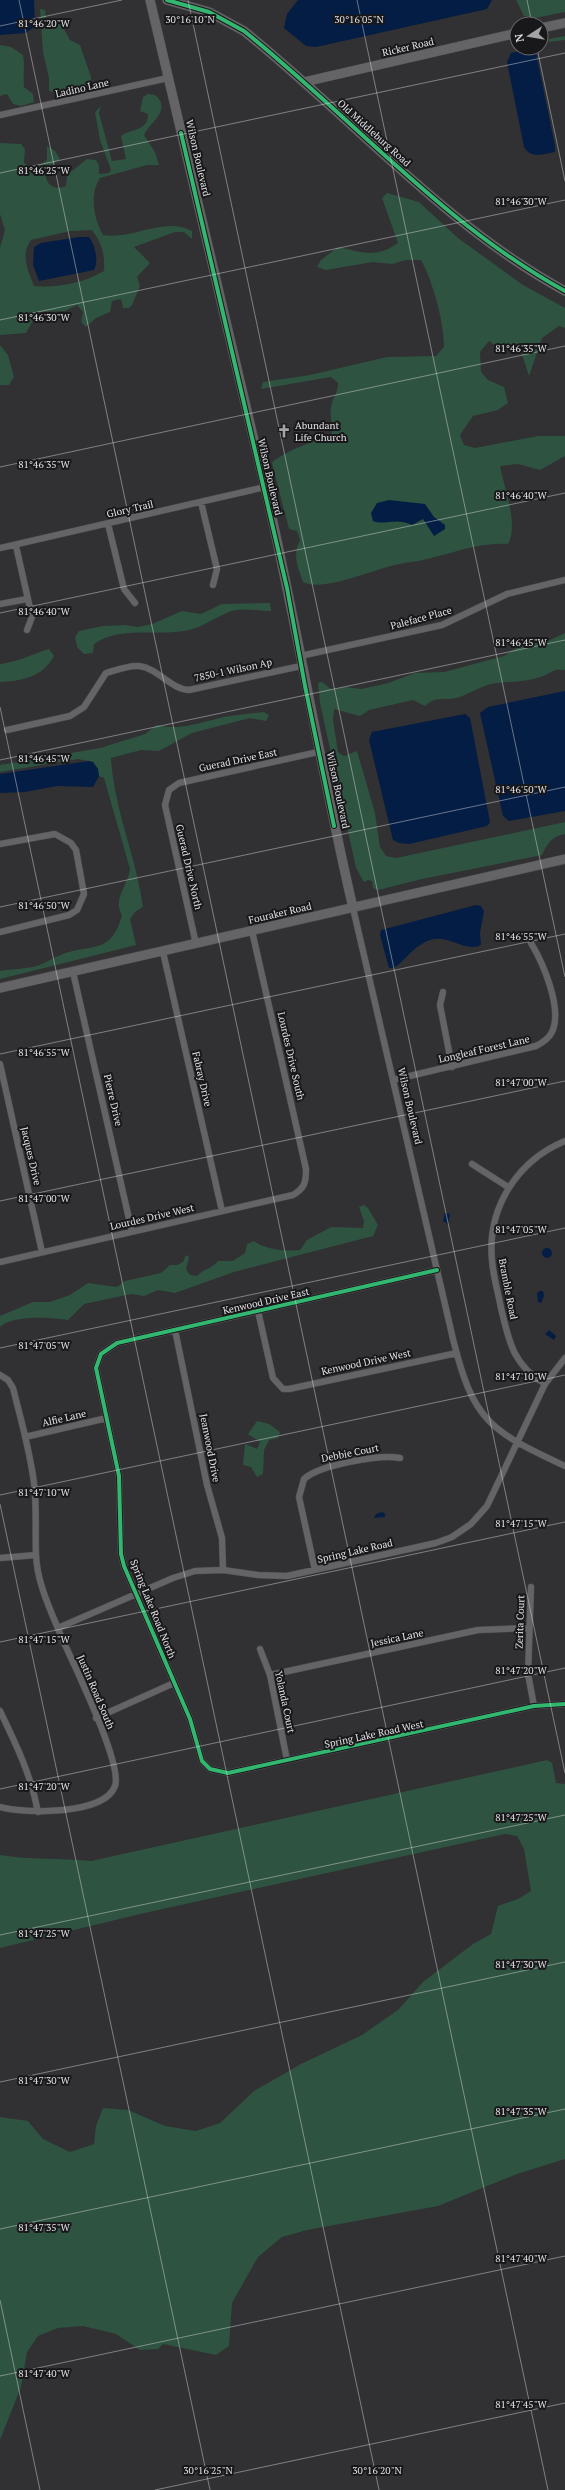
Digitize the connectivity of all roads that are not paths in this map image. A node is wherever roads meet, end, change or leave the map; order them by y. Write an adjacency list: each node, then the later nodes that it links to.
1 (150, 0): 6 (main road, Wilson Boulevard)
2 (167, 0): 7 (main road, Old Middleburg Road)
3 (565, 23): 4 (main road)
4 (549, 26)
5 (509, 35): 7 (main road, Ricker Road)
6 (168, 78): 8 (street, Ladino Lane); 10 (main road, Wilson Boulevard)
7 (304, 82): 9 (main road, Old Middleburg Road)
8 (0, 115)
9 (565, 291)
10 (265, 487): 11 (street, Glory Trail); 21 (main road, Wilson Boulevard)
11 (201, 502): 12 (street, Glory Trail); 16 (street)
12 (108, 524): 13 (street, Glory Trail); 18 (street)
13 (16, 546): 14 (street, Glory Trail); 17 (street)
14 (0, 548)
15 (565, 580): 21 (street, Paleface Place)
16 (213, 585)
17 (27, 599): 19 (street); 20 (street)
18 (135, 603)
19 (0, 604)
20 (27, 630)
21 (300, 656): 22 (main road, Wilson Boulevard)
22 (301, 666): 23 (street, 7850-1 Wilson Ap); 24 (main road, Wilson Boulevard)
23 (7, 730)
24 (318, 752): 25 (street, Guerad Drive East); 28 (main road, Wilson Boulevard)
25 (167, 794): 32 (street, Guerad Drive North)
26 (0, 844): 30 (street)
27 (565, 860): 28 (main road, Fouraker Road)
28 (353, 908): 29 (main road, Fouraker Road); 39 (street, Wilson Boulevard)
29 (252, 931): 32 (main road, Fouraker Road); 42 (street, Lourdes Drive South)
30 (0, 932)
31 (531, 943): 38 (street, Longleaf Forest Lane)
32 (196, 944): 33 (main road, Fouraker Road)
33 (163, 952): 34 (main road, Fouraker Road); 44 (street, Fabray Drive)
34 (73, 972): 35 (main road, Fouraker Road); 45 (street, Pierre Drive)
35 (0, 988)
36 (443, 992): 38 (street)
37 (0, 1064): 46 (street, Jacques Drive)
38 (452, 1067): 39 (street, Longleaf Forest Lane)
39 (393, 1080): 48 (street, Wilson Boulevard)
40 (565, 1141): 43 (street, Bramble Road)
41 (472, 1164): 43 (street)
42 (305, 1185): 44 (street, Lourdes Drive West)
43 (508, 1187): 55 (street, Bramble Road)
44 (222, 1211): 45 (street, Lourdes Drive West)
45 (132, 1232): 46 (street, Lourdes Drive West)
46 (42, 1252): 47 (street, Lourdes Drive West)
47 (0, 1262)
48 (437, 1270): 49 (street, Kenwood Drive East); 51 (street, Wilson Boulevard)
49 (258, 1311): 50 (street, Kenwood Drive East); 51 (street, Kenwood Drive West)
50 (175, 1330): 52 (street, Kenwood Drive East); 63 (street, Jeanwood Drive)
51 (457, 1353): 58 (street, Wilson Boulevard)
52 (101, 1354): 56 (street, Spring Lake Road North)
53 (565, 1358): 55 (street, Spring Lake Road)
54 (0, 1375): 57 (street, Justin Road South)
55 (545, 1384): 58 (street, Spring Lake Road)
56 (107, 1418): 57 (street, Alfie Lane); 66 (street, Spring Lake Road North)
57 (25, 1437): 61 (street, Justin Road South)
58 (517, 1444): 60 (street, Wilson Boulevard); 64 (street, Spring Lake Road)
59 (400, 1458): 64 (street, Debbie Court)
60 (565, 1466)
61 (36, 1555): 62 (street); 67 (street, Justin Road South)
62 (0, 1558)
63 (223, 1570): 64 (street, Spring Lake Road); 66 (street, Spring Lake Road)
64 (315, 1570)
65 (531, 1587): 68 (street, Zerita Court)
66 (136, 1595): 67 (street, Spring Lake Road); 71 (street, Spring Lake Road North)
67 (58, 1628): 75 (street, Justin Road South)
68 (529, 1628): 70 (street, Jessica Lane); 73 (street, Zerita Court)
69 (260, 1649): 70 (street, Yolanda Court)
70 (270, 1675): 76 (street, Yolanda Court)
71 (174, 1683): 75 (street); 77 (street, Spring Lake Road North)
72 (565, 1704): 73 (street, Spring Lake Road West)
73 (534, 1706): 76 (street, Spring Lake Road West)
74 (0, 1711): 79 (street)
75 (96, 1718): 79 (street, Justin Road South)
76 (287, 1760): 77 (street, Spring Lake Road West)
77 (210, 1769)
78 (0, 1807): 79 (street)
79 (38, 1812)

